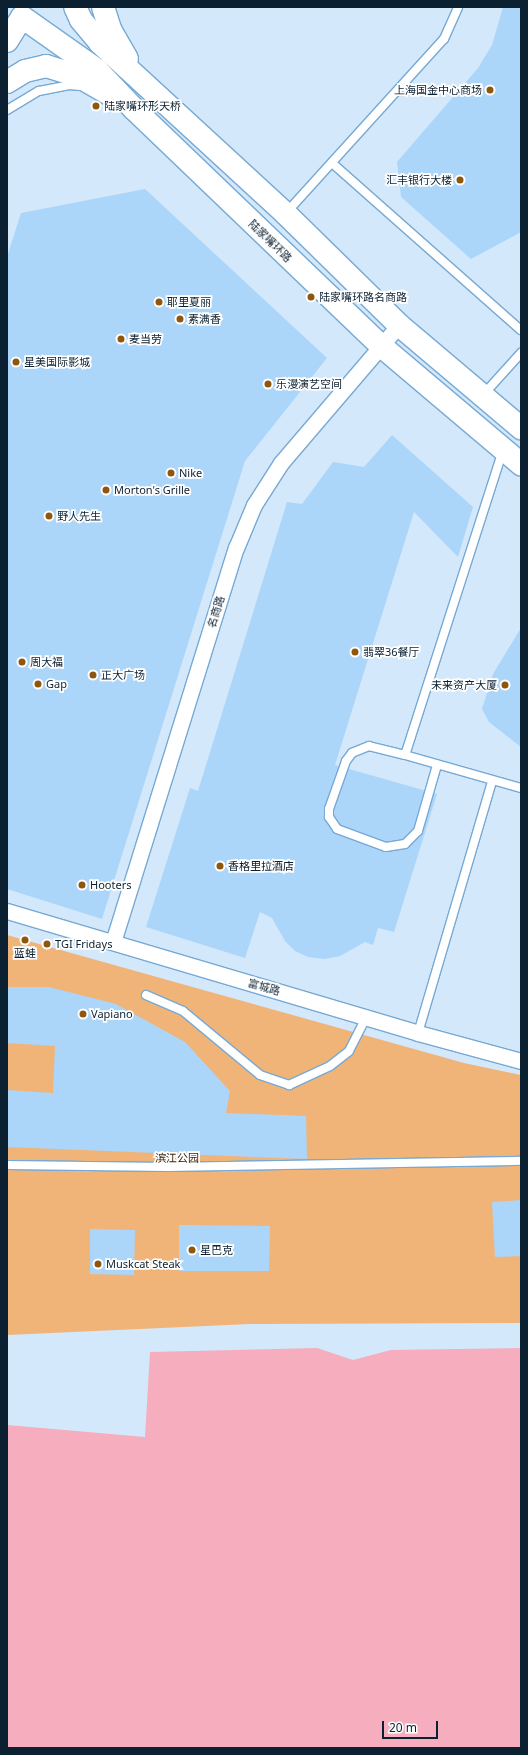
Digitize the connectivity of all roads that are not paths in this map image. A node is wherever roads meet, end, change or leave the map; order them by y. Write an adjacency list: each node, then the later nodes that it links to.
1 (75, 7): 6 (main road)
2 (103, 7): 6 (main road)
3 (458, 7): 11 (lane)
4 (20, 17): 5 (main road); 9 (main road, 陆家嘴环路)
5 (7, 41)
6 (139, 79): 12 (main road)
7 (7, 82): 8 (main road)
8 (98, 88): 9 (main road); 10 (lane)
9 (134, 109): 15 (main road, 陆家嘴环路)
10 (7, 110)
11 (332, 163): 12 (lane); 14 (lane)
12 (286, 214): 13 (main road)
13 (399, 324): 15 (street, 名商路); 17 (main road)
14 (521, 330)
15 (380, 345): 19 (main road, 陆家嘴环路); 26 (street, 名商路)
16 (521, 353): 17 (lane)
17 (483, 396): 18 (main road)
18 (521, 428)
19 (503, 450): 20 (main road, 陆家嘴环路); 21 (lane)
20 (521, 464)
21 (405, 755): 22 (lane); 22 (lane)
22 (437, 765): 23 (lane)
23 (492, 781): 24 (lane); 29 (lane)
24 (521, 788)
25 (7, 911): 26 (street, 富城路)
26 (114, 942): 28 (street, 富城路)
27 (146, 995): 28 (lane)
28 (366, 1017): 29 (street, 富城路)
29 (418, 1033): 30 (street, 富城路)
30 (521, 1060)
31 (521, 1161): 32 (lane)
32 (7, 1165)

